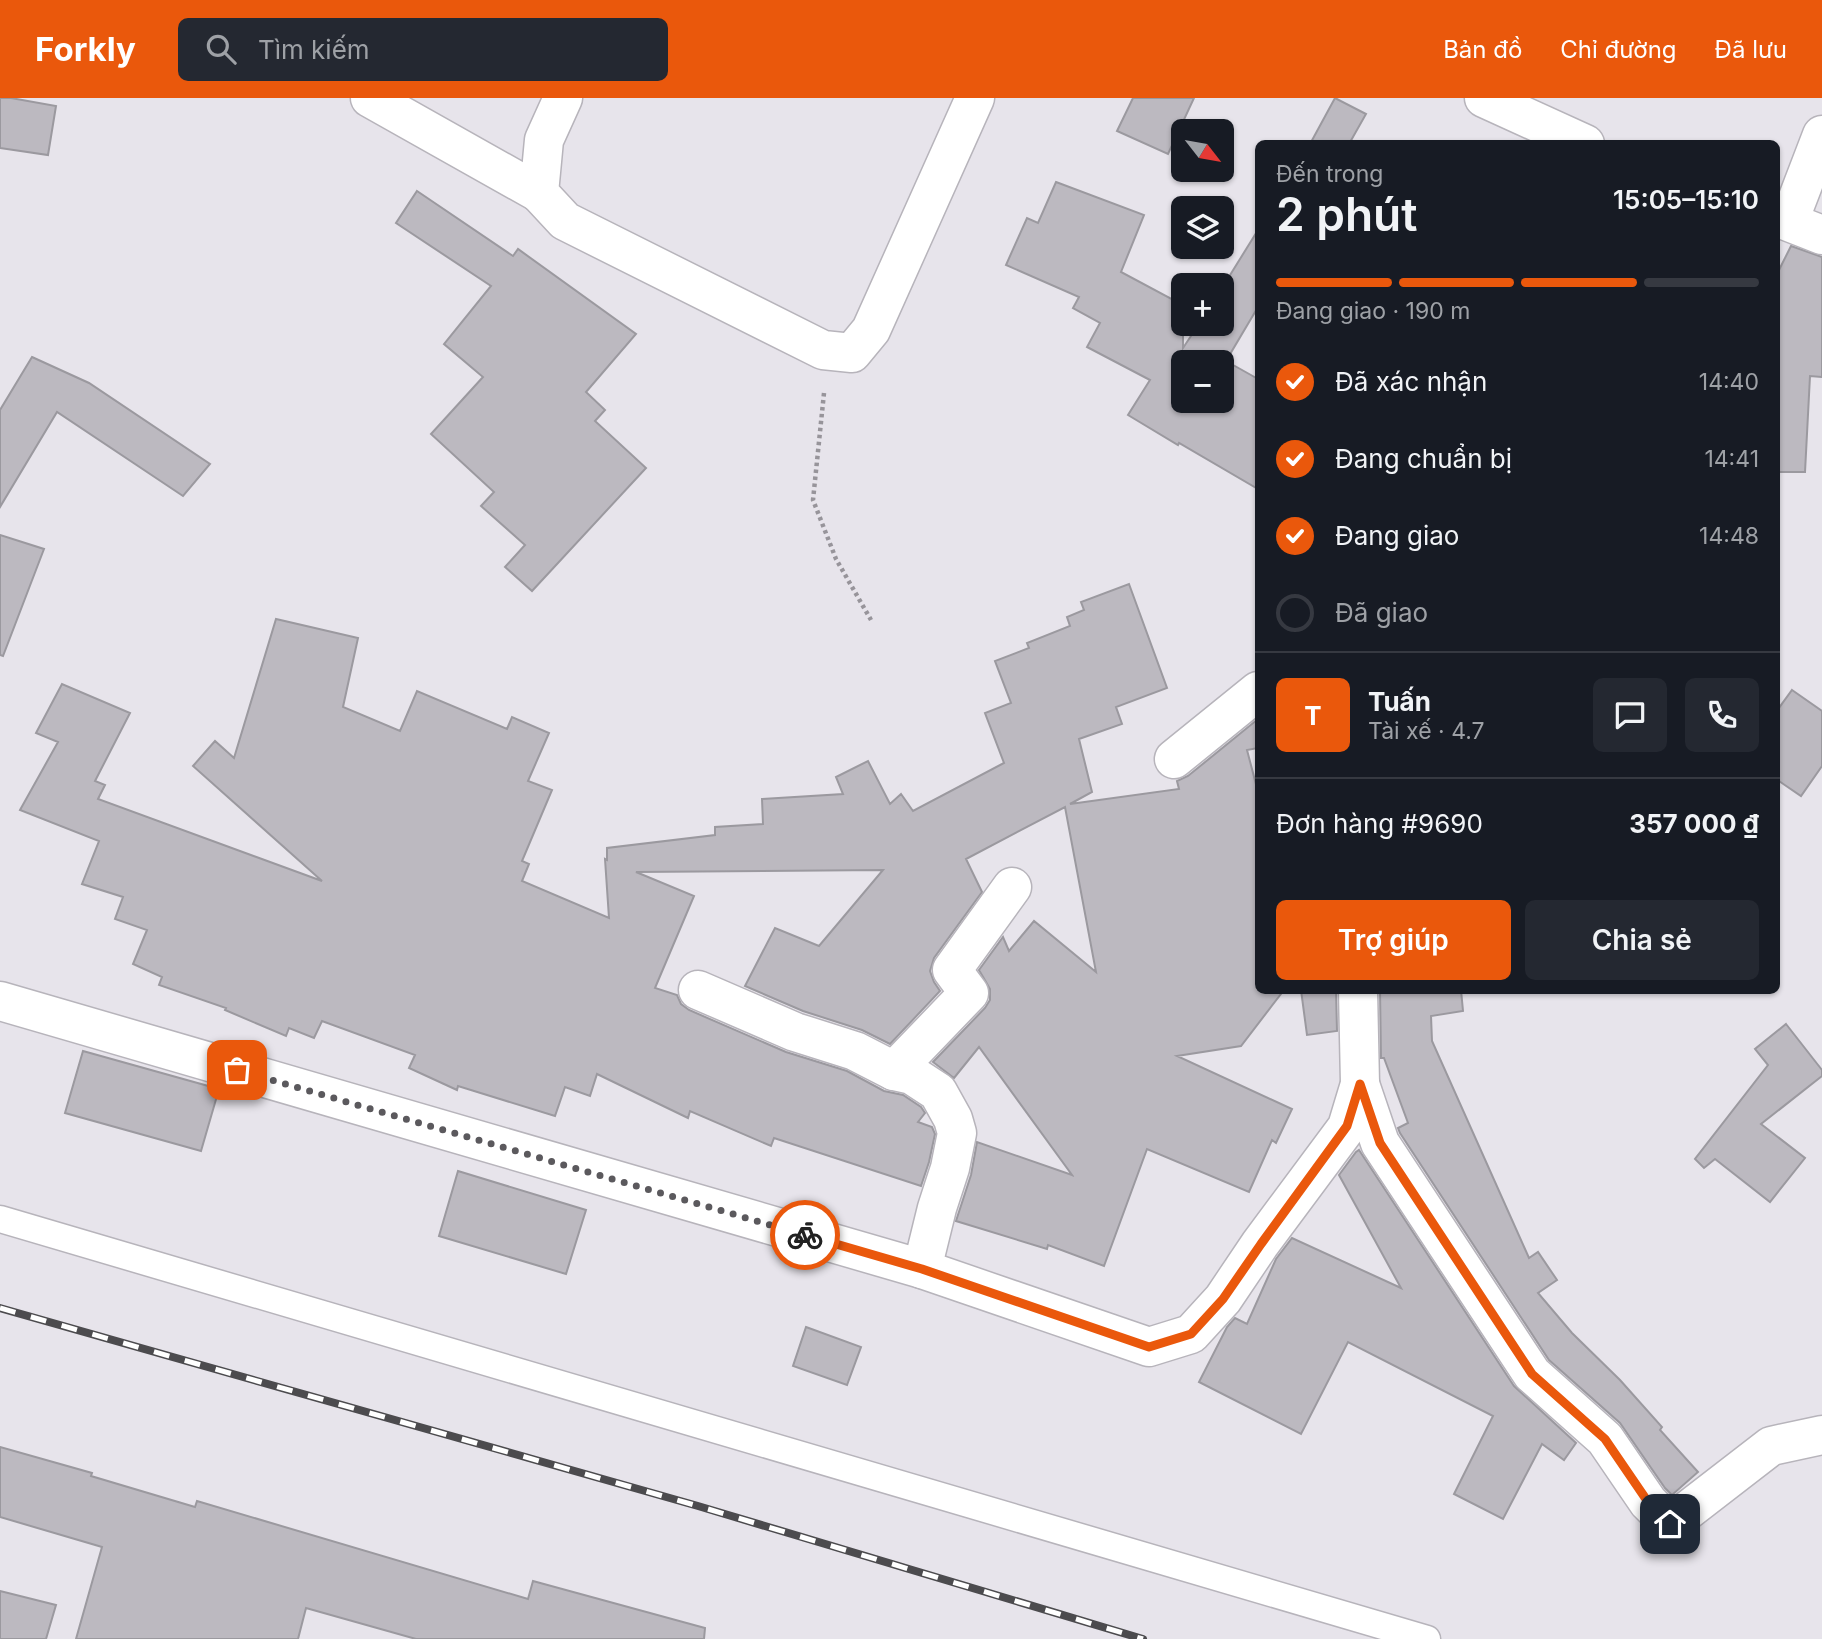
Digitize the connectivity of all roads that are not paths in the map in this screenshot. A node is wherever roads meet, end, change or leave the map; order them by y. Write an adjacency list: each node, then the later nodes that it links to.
1 (370, 98): 7 (street)
2 (563, 98): 7 (street)
3 (975, 98): 7 (street)
4 (1484, 98): 6 (street)
5 (1822, 135): 8 (street)
6 (1576, 140)
7 (539, 193)
8 (1796, 224)
9 (1255, 693): 10 (street)
10 (1174, 759)
11 (1012, 887): 15 (street)
12 (698, 990): 15 (street)
13 (1358, 994): 16 (street)
14 (0, 1001): 18 (street)
15 (894, 1071): 18 (street)
16 (1360, 1084): 18 (street); 19 (street)
17 (0, 1219): 20 (lane)
18 (922, 1269)
19 (1822, 1435)
20 (1427, 1639)

